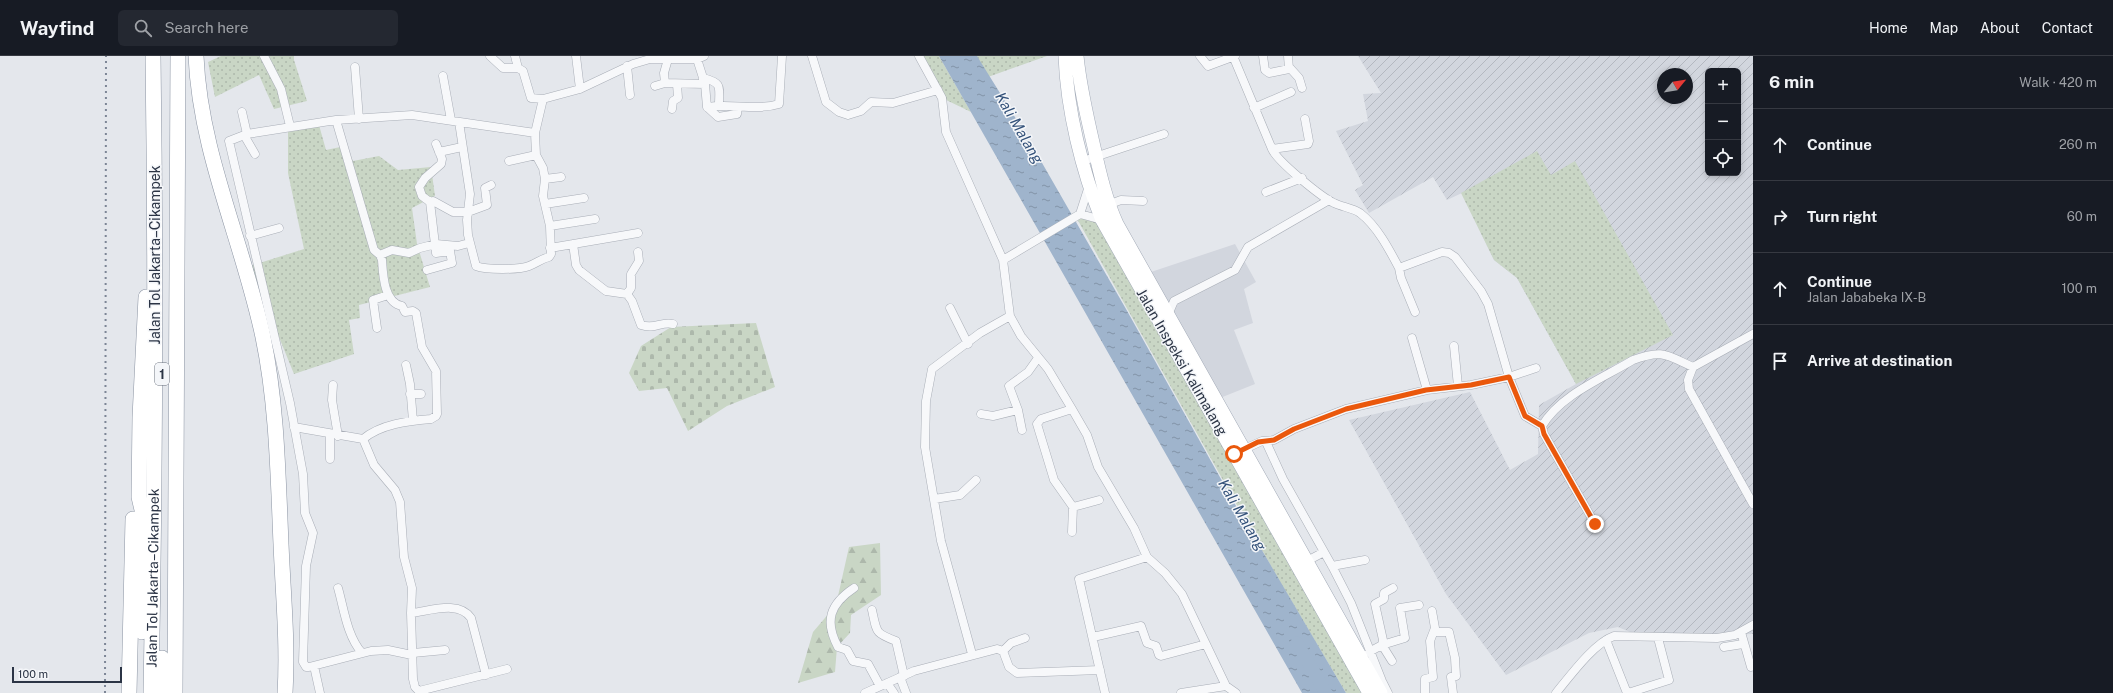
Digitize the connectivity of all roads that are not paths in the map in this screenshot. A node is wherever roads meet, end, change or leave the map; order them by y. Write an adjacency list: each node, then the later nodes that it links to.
1 (153, 56): 85 (highway, Jalan Tol Jakarta–Cikampek / 1)
2 (164, 56): 176 (highway, 1)
3 (171, 56): 177 (highway, 1)
4 (178, 56): 178 (highway, Jalan Tol Jakarta–Cikampek / 1)
5 (196, 56): 179 (highway)
6 (264, 56): 49 (street)
7 (490, 56): 25 (street)
8 (515, 56): 25 (street)
9 (576, 56): 33 (street)
10 (628, 56): 23 (street)
11 (782, 56): 41 (street)
12 (812, 56): 34 (street)
13 (919, 56): 34 (street)
14 (1065, 56): 35 (main road, Jalan Inspeksi Kalimalang)
15 (1077, 56): 35 (main road, Jalan Inspeksi Kalimalang)
16 (1200, 56): 17 (street)
17 (1234, 56): 42 (street)
18 (1263, 56): 26 (street)
19 (1288, 56): 26 (street)
20 (679, 58): 21 (street); 22 (street)
21 (700, 58): 28 (street)
22 (668, 59): 23 (street); 29 (street)
23 (630, 65): 33 (street); 37 (street)
24 (355, 67): 45 (street)
25 (518, 68): 38 (street)
26 (1290, 68): 32 (street)
27 (443, 76): 48 (street)
28 (704, 81): 30 (street); 39 (street); 40 (street)
29 (665, 83): 30 (street); 31 (street)
30 (677, 84): 43 (street)
31 (655, 86)
32 (1302, 88)
33 (580, 89): 38 (street)
34 (938, 90): 86 (street)
35 (1075, 92): 57 (main road, Jalan Inspeksi Kalimalang); 59 (main road, Jalan Inspeksi Kalimalang)
36 (1291, 92): 42 (street)
37 (630, 95)
38 (543, 99): 50 (street)
39 (719, 105): 40 (street); 41 (street)
40 (707, 107): 41 (street)
41 (738, 107)
42 (1254, 108): 54 (street)
43 (672, 109)
44 (242, 112): 51 (street)
45 (359, 119): 47 (street); 48 (street)
46 (1305, 119): 54 (street)
47 (336, 120): 49 (street); 84 (street)
48 (455, 121): 50 (street); 53 (street)
49 (290, 126): 51 (street)
50 (535, 133): 56 (street)
51 (246, 134): 55 (street); 78 (street)
52 (1164, 134): 57 (street)
53 (462, 147): 69 (street); 72 (street)
54 (1272, 149): 61 (street)
55 (255, 154)
56 (536, 155): 58 (street); 62 (street)
57 (1096, 157): 59 (street); 71 (main road, Jalan Inspeksi Kalimalang)
58 (509, 161)
59 (1084, 161): 64 (main road, Jalan Inspeksi Kalimalang)
60 (561, 177): 62 (street)
61 (1302, 178): 65 (street); 67 (street)
62 (545, 179): 70 (street)
63 (491, 185): 72 (street)
64 (1090, 185): 71 (main road, Jalan Inspeksi Kalimalang); 73 (street)
65 (1266, 192)
66 (584, 198): 70 (street)
67 (1329, 200): 87 (street); 93 (street)
68 (1143, 201): 71 (street)
69 (430, 202): 72 (street); 80 (street)
70 (545, 204): 75 (street)
71 (1103, 211): 73 (street); 93 (main road, Jalan Inspeksi Kalimalang); 97 (main road, Jalan Inspeksi Kalimalang)
72 (468, 212): 79 (street)
73 (1078, 216): 86 (street)
74 (595, 219): 75 (street)
75 (550, 226): 82 (street)
76 (279, 228): 78 (street)
77 (638, 233): 81 (street)
78 (250, 236): 117 (street)
79 (469, 243): 80 (street); 82 (street)
80 (436, 244): 84 (street); 88 (street)
81 (573, 244): 82 (street); 89 (street)
82 (550, 248)
83 (638, 252): 89 (street)
84 (380, 255): 90 (street)
85 (156, 258): 125 (highway); 175 (highway, Jalan Tol Jakarta–Cikampek / 1)
86 (1003, 260): 94 (street)
87 (1399, 268): 92 (street); 106 (street)
88 (427, 270)
89 (627, 294): 95 (street)
90 (388, 296): 96 (street); 115 (street)
91 (950, 308): 100 (street)
92 (1415, 312)
93 (1168, 315): 97 (main road, Jalan Inspeksi Kalimalang)
94 (1010, 316): 100 (street); 102 (street)
95 (673, 324)
96 (377, 328)
97 (1173, 334): 122 (main road, Jalan Inspeksi Kalimalang)
98 (1753, 334): 104 (street)
99 (1412, 338): 109 (street)
100 (968, 344): 126 (street)
101 (1454, 346): 108 (street)
102 (1038, 358): 112 (street); 113 (street)
103 (406, 365): 110 (street)
104 (1693, 367): 116 (street); 128 (street)
105 (1536, 368): 106 (street)
106 (1509, 377): 108 (street); 116 (street)
107 (333, 385): 119 (street)
108 (1458, 386): 109 (street)
109 (1426, 390): 121 (street)
110 (410, 394): 111 (street); 115 (street)
111 (421, 394)
112 (1072, 409): 129 (street); 133 (street)
113 (1018, 410): 114 (street); 118 (street)
114 (981, 414)
115 (413, 420): 120 (street)
116 (1542, 426): 130 (street)
117 (294, 427): 119 (street); 164 (street)
118 (1022, 430)
119 (334, 435): 120 (street); 123 (street)
120 (363, 440): 143 (street)
121 (1266, 442): 122 (street); 132 (street)
122 (1239, 451): 135 (main road, Jalan Inspeksi Kalimalang); 187 (main road, Jalan Inspeksi Kalimalang)
123 (330, 459)
124 (976, 480): 126 (street)
125 (139, 497): 173 (highway); 174 (highway)
126 (934, 499): 162 (street)
127 (1099, 500): 129 (street)
128 (1753, 504)
129 (1073, 507): 131 (street)
130 (1595, 524)
131 (1072, 532)
132 (1324, 552): 135 (street); 136 (street)
133 (1147, 557): 149 (street); 153 (street)
134 (1365, 560): 136 (street)
135 (1307, 562): 146 (main road, Jalan Inspeksi Kalimalang)
136 (1332, 566): 144 (street)
137 (338, 588): 160 (street)
138 (854, 588): 170 (street)
139 (1393, 588): 155 (street)
140 (1419, 605): 155 (street)
141 (872, 610): 169 (street)
142 (1432, 611): 147 (street)
143 (411, 613): 161 (street); 168 (street)
144 (1359, 625): 146 (street); 159 (street)
145 (1753, 625): 148 (street)
146 (1346, 632): 188 (main road, Jalan Inspeksi Kalimalang)
147 (1435, 632): 190 (street); 191 (street)
148 (1741, 632): 151 (street); 154 (street)
149 (1093, 637): 153 (street); 167 (street)
150 (1025, 638): 158 (street)
151 (1658, 638): 152 (street); 193 (street)
152 (1606, 640): 192 (street); 193 (street)
153 (1206, 644): 171 (street)
154 (1744, 644): 156 (street); 165 (street)
155 (1382, 645): 159 (street); 163 (street)
156 (1724, 647)
157 (445, 650): 161 (street)
158 (1003, 651): 162 (street); 167 (street)
159 (1369, 652): 189 (street)
160 (362, 653): 161 (street); 164 (street)
161 (412, 654): 172 (street)
162 (972, 654): 169 (street)
163 (1392, 661)
164 (314, 666): 180 (street)
165 (1751, 667)
166 (507, 669): 168 (street)
167 (1100, 670): 184 (street)
168 (486, 675): 172 (street)
169 (902, 676): 170 (street); 183 (street)
170 (884, 684): 181 (street); 182 (street)
171 (1226, 686): 185 (street); 186 (street)
172 (420, 692)
173 (129, 693)
174 (141, 693)
175 (151, 693)
176 (162, 693)
177 (171, 693)
178 (175, 693)
179 (285, 693)
180 (320, 693)
181 (864, 693)
182 (894, 693)
183 (906, 693)
184 (1105, 693)
185 (1181, 693)
186 (1236, 693)
187 (1369, 693)
188 (1381, 693)
189 (1388, 693)
190 (1425, 693)
191 (1454, 693)
192 (1556, 693)
193 (1628, 693)

